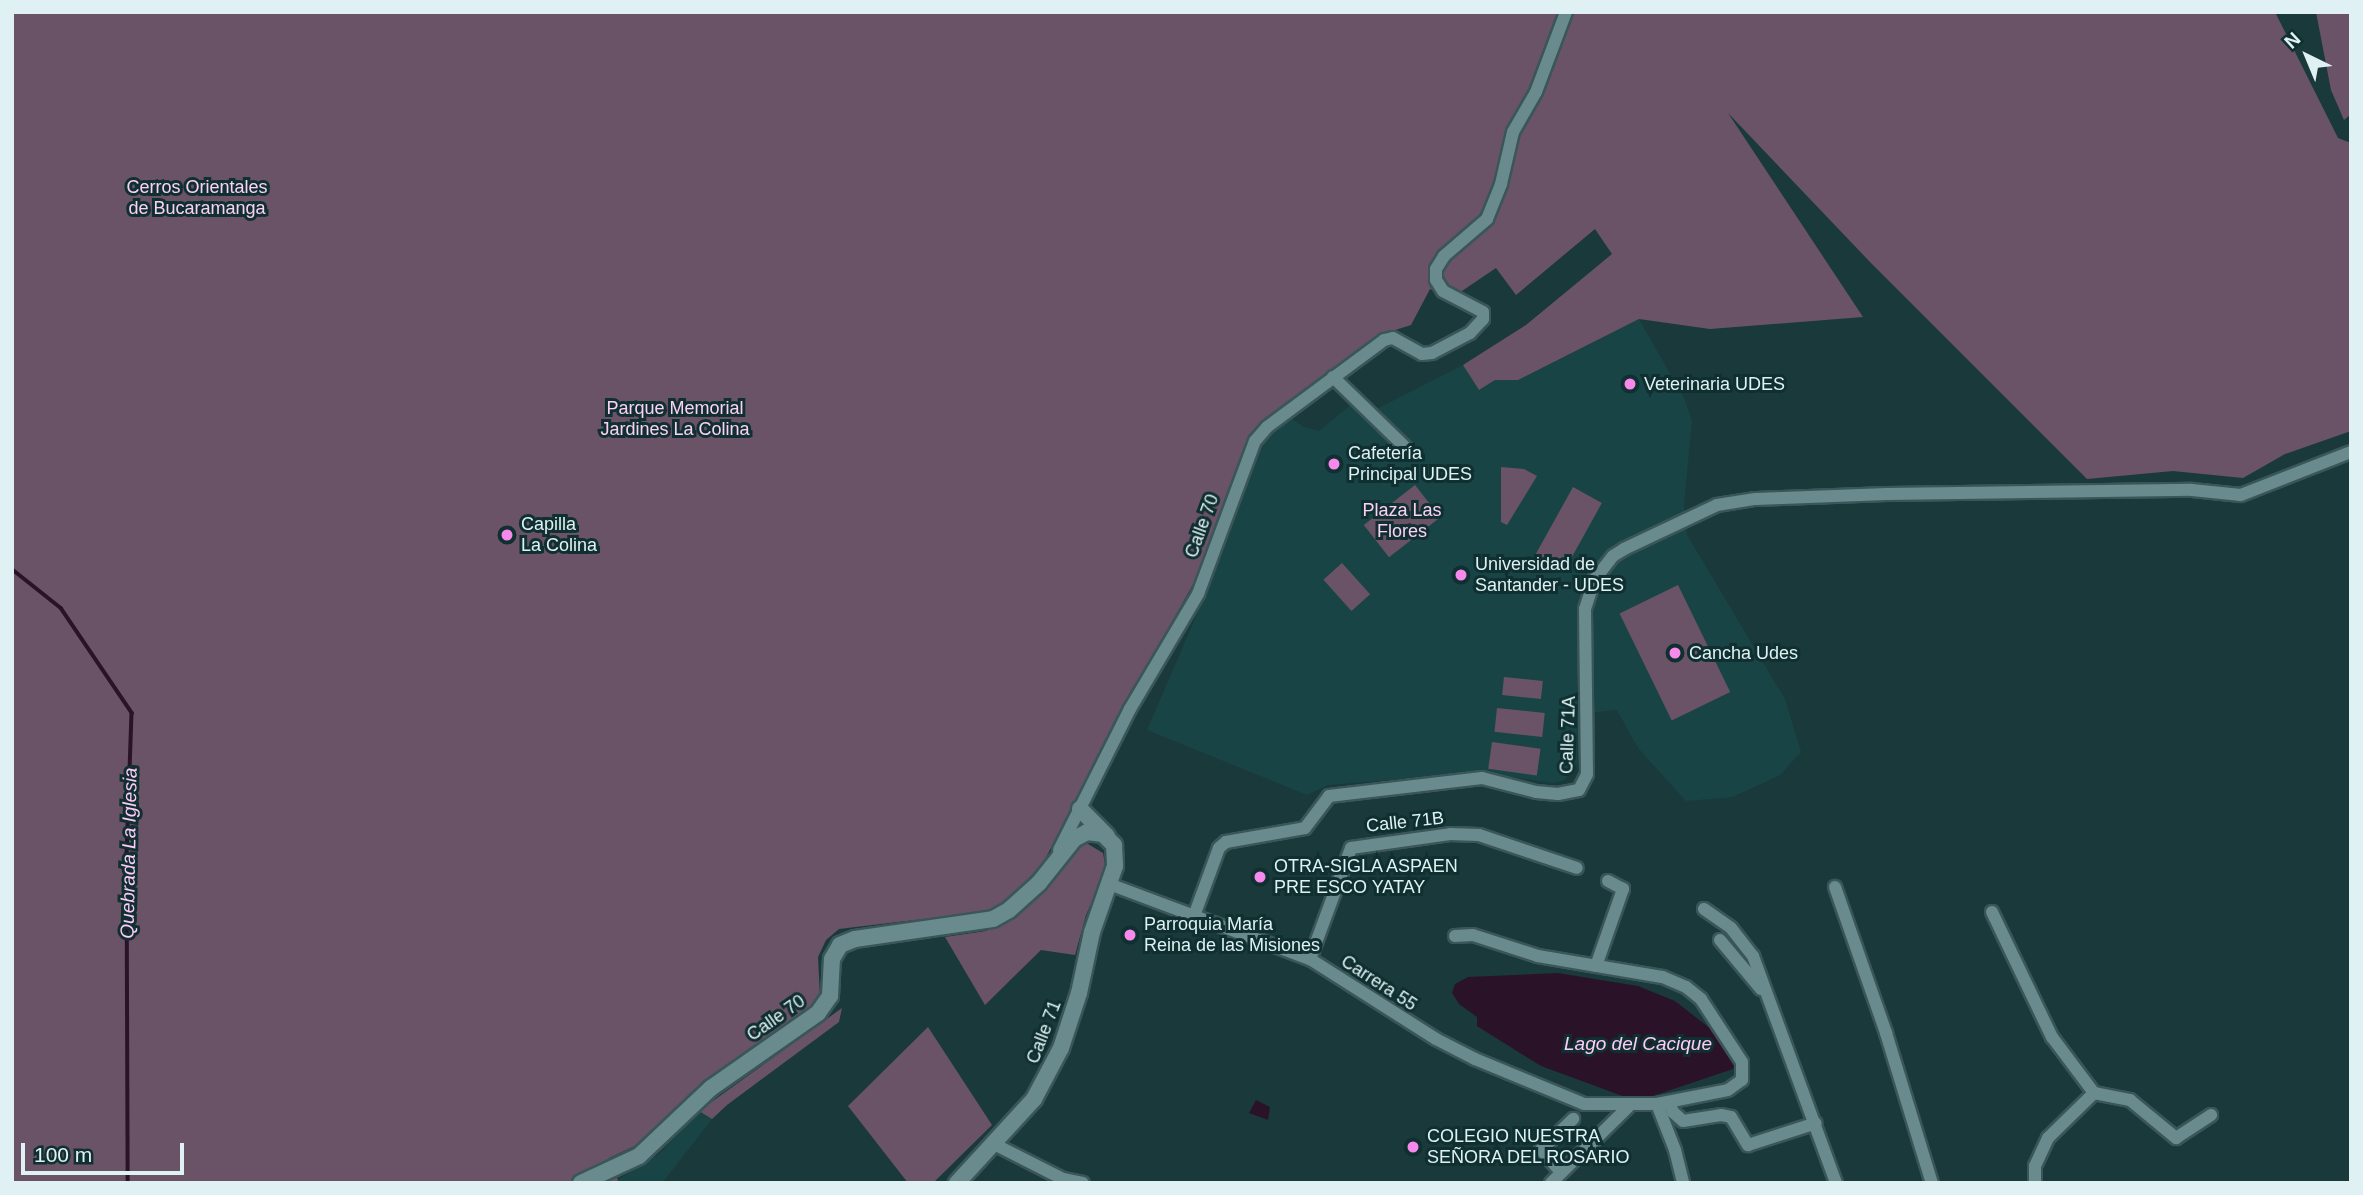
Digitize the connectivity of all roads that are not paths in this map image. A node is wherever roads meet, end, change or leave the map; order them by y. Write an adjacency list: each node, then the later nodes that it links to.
1 (1566, 12): 2 (street, Calle 70)
2 (1333, 377): 3 (street); 5 (street, Calle 70)
3 (1405, 447)
4 (2351, 452): 16 (street, Calle 71A)
5 (1080, 808): 6 (street); 10 (street, Calle 70)
6 (1109, 837): 7 (street); 8 (street)
7 (1068, 846): 8 (street); 10 (street, Calle 70)
8 (1115, 866): 12 (street, Calle 71)
9 (1577, 868): 19 (street, Calle 71B)
10 (1048, 872): 30 (street, Calle 70)
11 (1608, 881): 20 (street)
12 (1109, 884): 16 (street, Carrera 55); 28 (street, Calle 71)
13 (1835, 887): 36 (street)
14 (1704, 909): 21 (street)
15 (1992, 912): 22 (street)
16 (1195, 916): 19 (street, Carrera 55)
17 (1455, 936): 20 (street)
18 (1720, 940): 21 (street)
19 (1310, 960): 24 (street, Carrera 55)
20 (1597, 966): 23 (street, Carrera 55)
21 (1766, 995): 27 (street)
22 (2094, 1093): 25 (street); 37 (street)
23 (1669, 1102): 24 (street, Carrera 55); 27 (street); 34 (street)
24 (1629, 1106): 29 (street)
25 (2211, 1115)
26 (1573, 1119): 29 (street)
27 (1816, 1123): 35 (street)
28 (994, 1144): 31 (street, Calle 71); 32 (street)
29 (1561, 1172): 33 (street)
30 (581, 1183)
31 (957, 1183)
32 (1083, 1183)
33 (1551, 1183)
34 (1683, 1183)
35 (1836, 1183)
36 (1932, 1183)
37 (2035, 1183)

